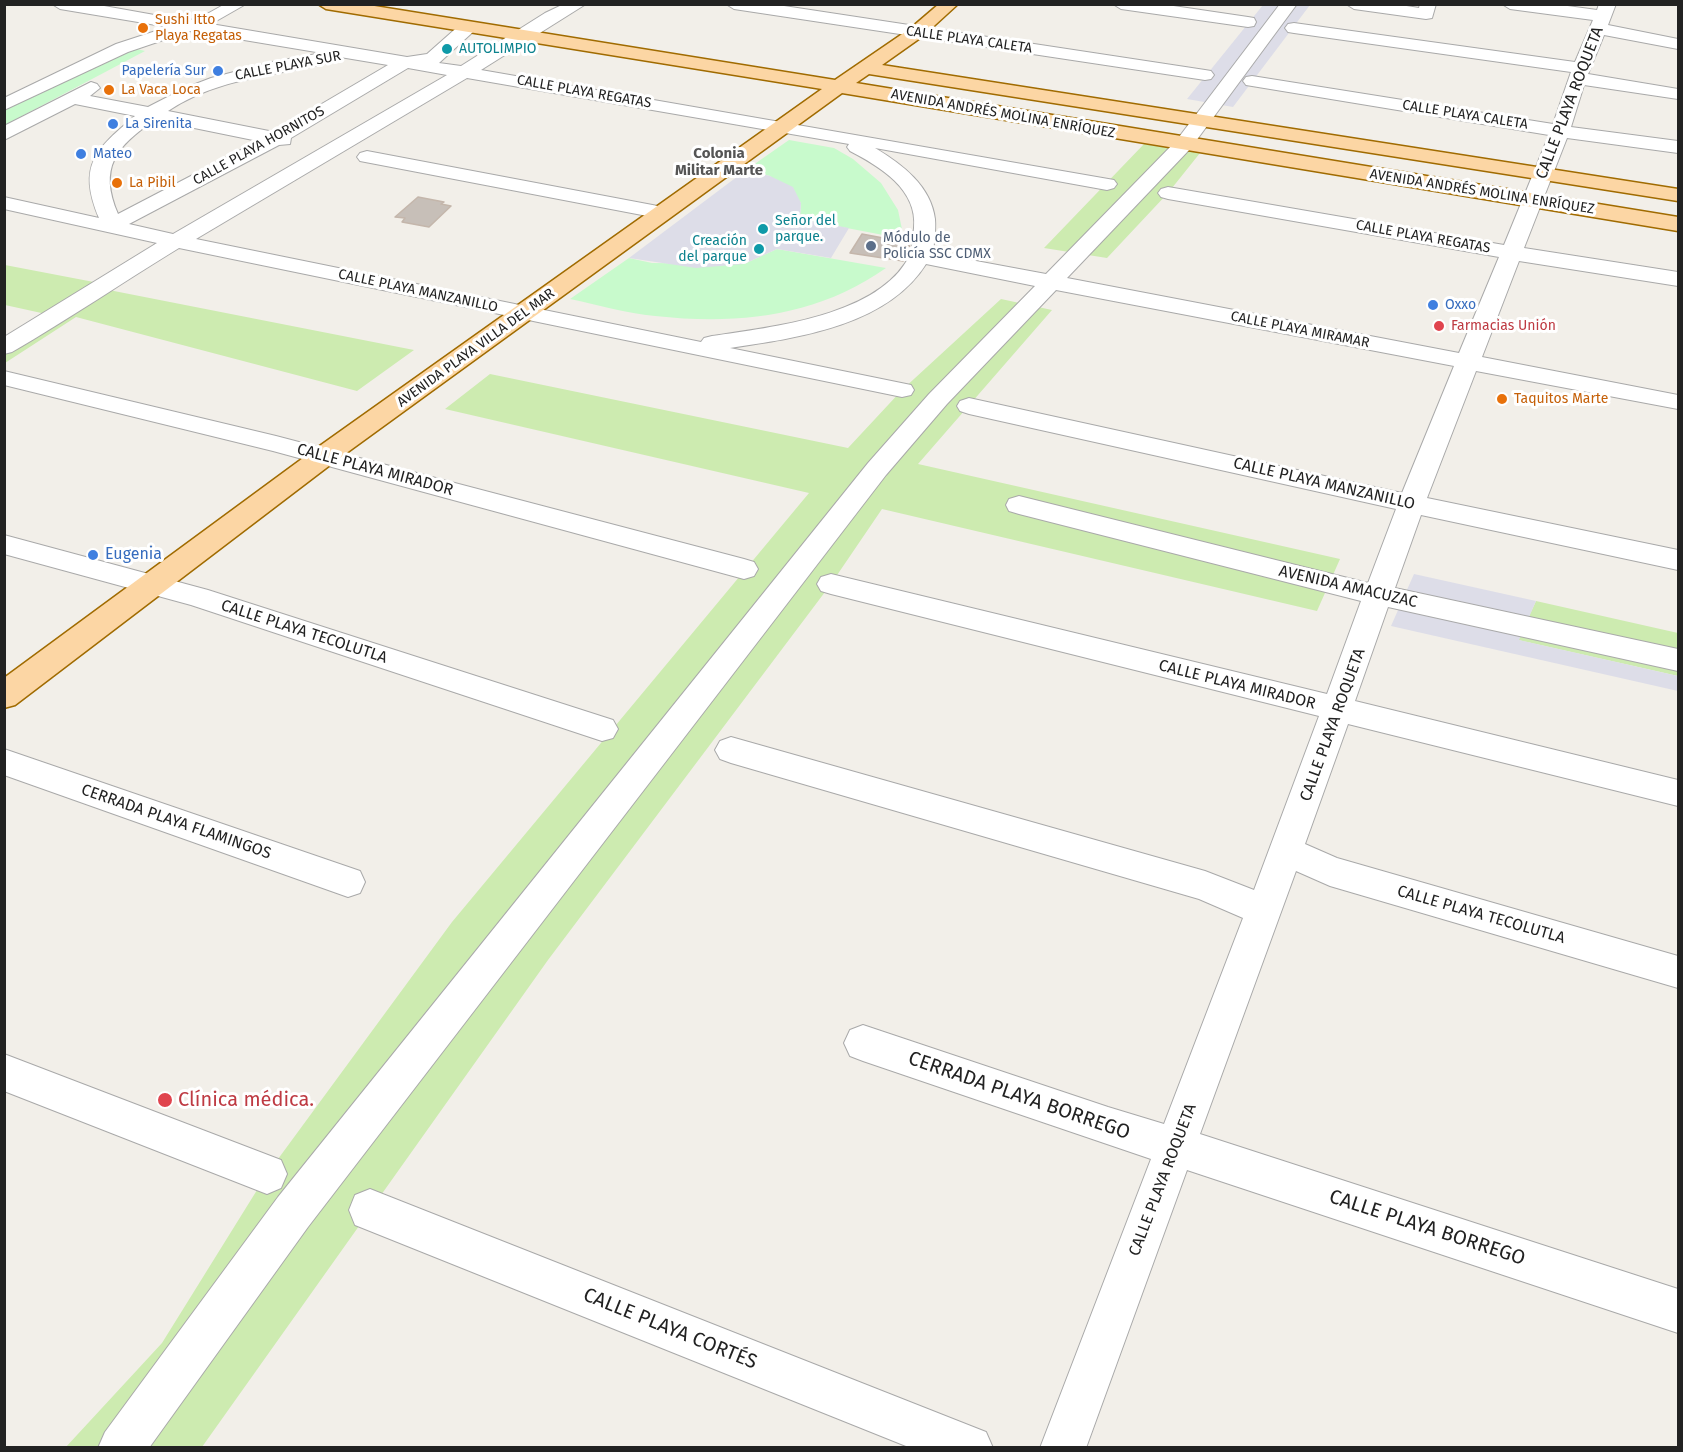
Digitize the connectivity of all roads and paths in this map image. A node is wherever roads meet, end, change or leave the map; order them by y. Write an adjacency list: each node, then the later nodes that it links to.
1 (60, 4): 17 (street, CALLE PLAYA REGATAS)
2 (238, 4): 17 (street)
3 (326, 4): 18 (main road, AVENIDA ANDRÉS MOLINA ENRÍQUEZ)
4 (578, 4): 14 (street)
5 (734, 4): 20 (street, CALLE PLAYA CALETA)
6 (950, 4): 20 (main road, AVENIDA PLAYA VILLA DEL MAR)
7 (1121, 4): 15 (street)
8 (1289, 4): 40 (street)
9 (1354, 4): 10 (street)
10 (1428, 4)
11 (1510, 4): 13 (street)
12 (527, 14): 14 (main road)
13 (1604, 16): 22 (street); 28 (street, CALLE PLAYA ROQUETA)
14 (551, 17): 16 (main road); 21 (street)
15 (1248, 22)
16 (586, 23)
17 (200, 24): 23 (street); 23 (street); 24 (street, CALLE PLAYA REGATAS)
18 (468, 27): 21 (main road, AVENIDA ANDRÉS MOLINA ENRÍQUEZ); 25 (street)
19 (1294, 27): 28 (street)
20 (917, 32): 27 (main road, AVENIDA PLAYA VILLA DEL MAR); 29 (street, CALLE PLAYA CALETA)
21 (526, 35): 26 (street); 27 (main road, AVENIDA ANDRÉS MOLINA ENRÍQUEZ)
22 (1678, 44)
23 (122, 48): 33 (street)
24 (352, 54): 25 (street, CALLE PLAYA REGATAS); 37 (street, CALLE PLAYA SUR)
25 (404, 63): 26 (street, CALLE PLAYA REGATAS); 43 (street, CALLE PLAYA HORNITOS)
26 (464, 72): 38 (street, CALLE PLAYA REGATAS); 45 (street)
27 (851, 72): 38 (main road, AVENIDA PLAYA VILLA DEL MAR); 40 (main road, AVENIDA ANDRÉS MOLINA ENRÍQUEZ); 40 (main road, AVENIDA ANDRÉS MOLINA ENRÍQUEZ)
28 (1580, 73): 34 (street); 39 (street, CALLE PLAYA ROQUETA)
29 (1205, 75)
30 (104, 81): 35 (street)
31 (1252, 81): 39 (street, CALLE PLAYA CALETA)
32 (4, 86): 33 (street)
33 (32, 91): 36 (street)
34 (1678, 94)
35 (73, 98): 37 (street); 41 (street)
36 (4, 105)
37 (150, 112): 43 (street); 54 (street, CALLE PLAYA SUR)
38 (782, 126): 42 (street, CALLE PLAYA REGATAS); 52 (main road, AVENIDA PLAYA VILLA DEL MAR)
39 (1560, 131): 44 (street, CALLE PLAYA CALETA); 48 (street, CALLE PLAYA ROQUETA)
40 (1192, 132): 48 (main road, AVENIDA ANDRÉS MOLINA ENRÍQUEZ); 48 (main road, AVENIDA ANDRÉS MOLINA ENRÍQUEZ); 59 (street)
41 (4, 134)
42 (829, 134): 47 (street, CALLE PLAYA REGATAS); 57 (street)
43 (276, 139): 45 (street); 54 (street, CALLE PLAYA HORNITOS)
44 (1678, 147)
45 (338, 148): 55 (street)
46 (367, 157): 52 (street)
47 (1107, 184)
48 (1537, 187): 50 (main road, AVENIDA ANDRÉS MOLINA ENRÍQUEZ); 53 (main road, AVENIDA ANDRÉS MOLINA ENRÍQUEZ); 56 (street, CALLE PLAYA ROQUETA)
49 (1168, 193): 56 (street, CALLE PLAYA REGATAS)
50 (1678, 195)
51 (4, 203): 54 (street, CALLE PLAYA MANZANILLO)
52 (663, 213): 60 (main road, AVENIDA PLAYA VILLA DEL MAR)
53 (1678, 224)
54 (112, 225): 55 (street, CALLE PLAYA MANZANILLO)
55 (176, 241): 60 (street, CALLE PLAYA MANZANILLO); 62 (street)
56 (1512, 253): 58 (street, CALLE PLAYA REGATAS); 63 (street, CALLE PLAYA ROQUETA)
57 (921, 257): 59 (street, CALLE PLAYA MIRAMAR); 61 (street)
58 (1678, 279)
59 (1052, 282): 63 (street, CALLE PLAYA MIRAMAR); 94 (street)
60 (525, 313): 61 (street, CALLE PLAYA MANZANILLO); 68 (main road, AVENIDA PLAYA VILLA DEL MAR)
61 (689, 346): 65 (street, CALLE PLAYA MANZANILLO)
62 (4, 347)
63 (1468, 363): 66 (street, CALLE PLAYA MIRAMAR); 69 (street, CALLE PLAYA ROQUETA)
64 (4, 378): 68 (street, CALLE PLAYA MIRADOR)
65 (902, 390)
66 (1678, 402)
67 (969, 406): 69 (street, CALLE PLAYA MANZANILLO)
68 (324, 456): 73 (street, CALLE PLAYA MIRADOR); 74 (main road, AVENIDA PLAYA VILLA DEL MAR)
69 (1411, 504): 72 (street, CALLE PLAYA MANZANILLO); 76 (street, CALLE PLAYA ROQUETA)
70 (1019, 505): 76 (street, AVENIDA AMACUZAC)
71 (4, 544): 74 (street, CALLE PLAYA TECOLUTLA)
72 (1678, 560)
73 (744, 569)
74 (150, 584): 78 (main road, AVENIDA PLAYA VILLA DEL MAR); 80 (street, CALLE PLAYA TECOLUTLA)
75 (831, 584): 79 (street, CALLE PLAYA MIRADOR)
76 (1380, 595): 77 (street, AVENIDA AMACUZAC); 79 (street, CALLE PLAYA ROQUETA)
77 (1678, 660)
78 (4, 696)
79 (1338, 710): 83 (street, CALLE PLAYA MIRADOR); 84 (street, CALLE PLAYA ROQUETA)
80 (602, 729)
81 (731, 750): 86 (street)
82 (4, 762): 85 (street, CERRADA PLAYA FLAMINGOS)
83 (1678, 793)
84 (1286, 851): 86 (street, CALLE PLAYA ROQUETA); 87 (street, CALLE PLAYA TECOLUTLA)
85 (348, 882)
86 (1263, 910): 90 (street, CALLE PLAYA ROQUETA)
87 (1678, 972)
88 (863, 1043): 90 (street, CERRADA PLAYA BORREGO)
89 (4, 1072): 91 (street)
90 (1175, 1148): 93 (street, CALLE PLAYA BORREGO); 96 (street, CALLE PLAYA ROQUETA)
91 (267, 1174)
92 (370, 1210): 95 (street, CALLE PLAYA CORTÉS)
93 (1678, 1311)
94 (121, 1448)
95 (970, 1448)
96 (1063, 1448)

